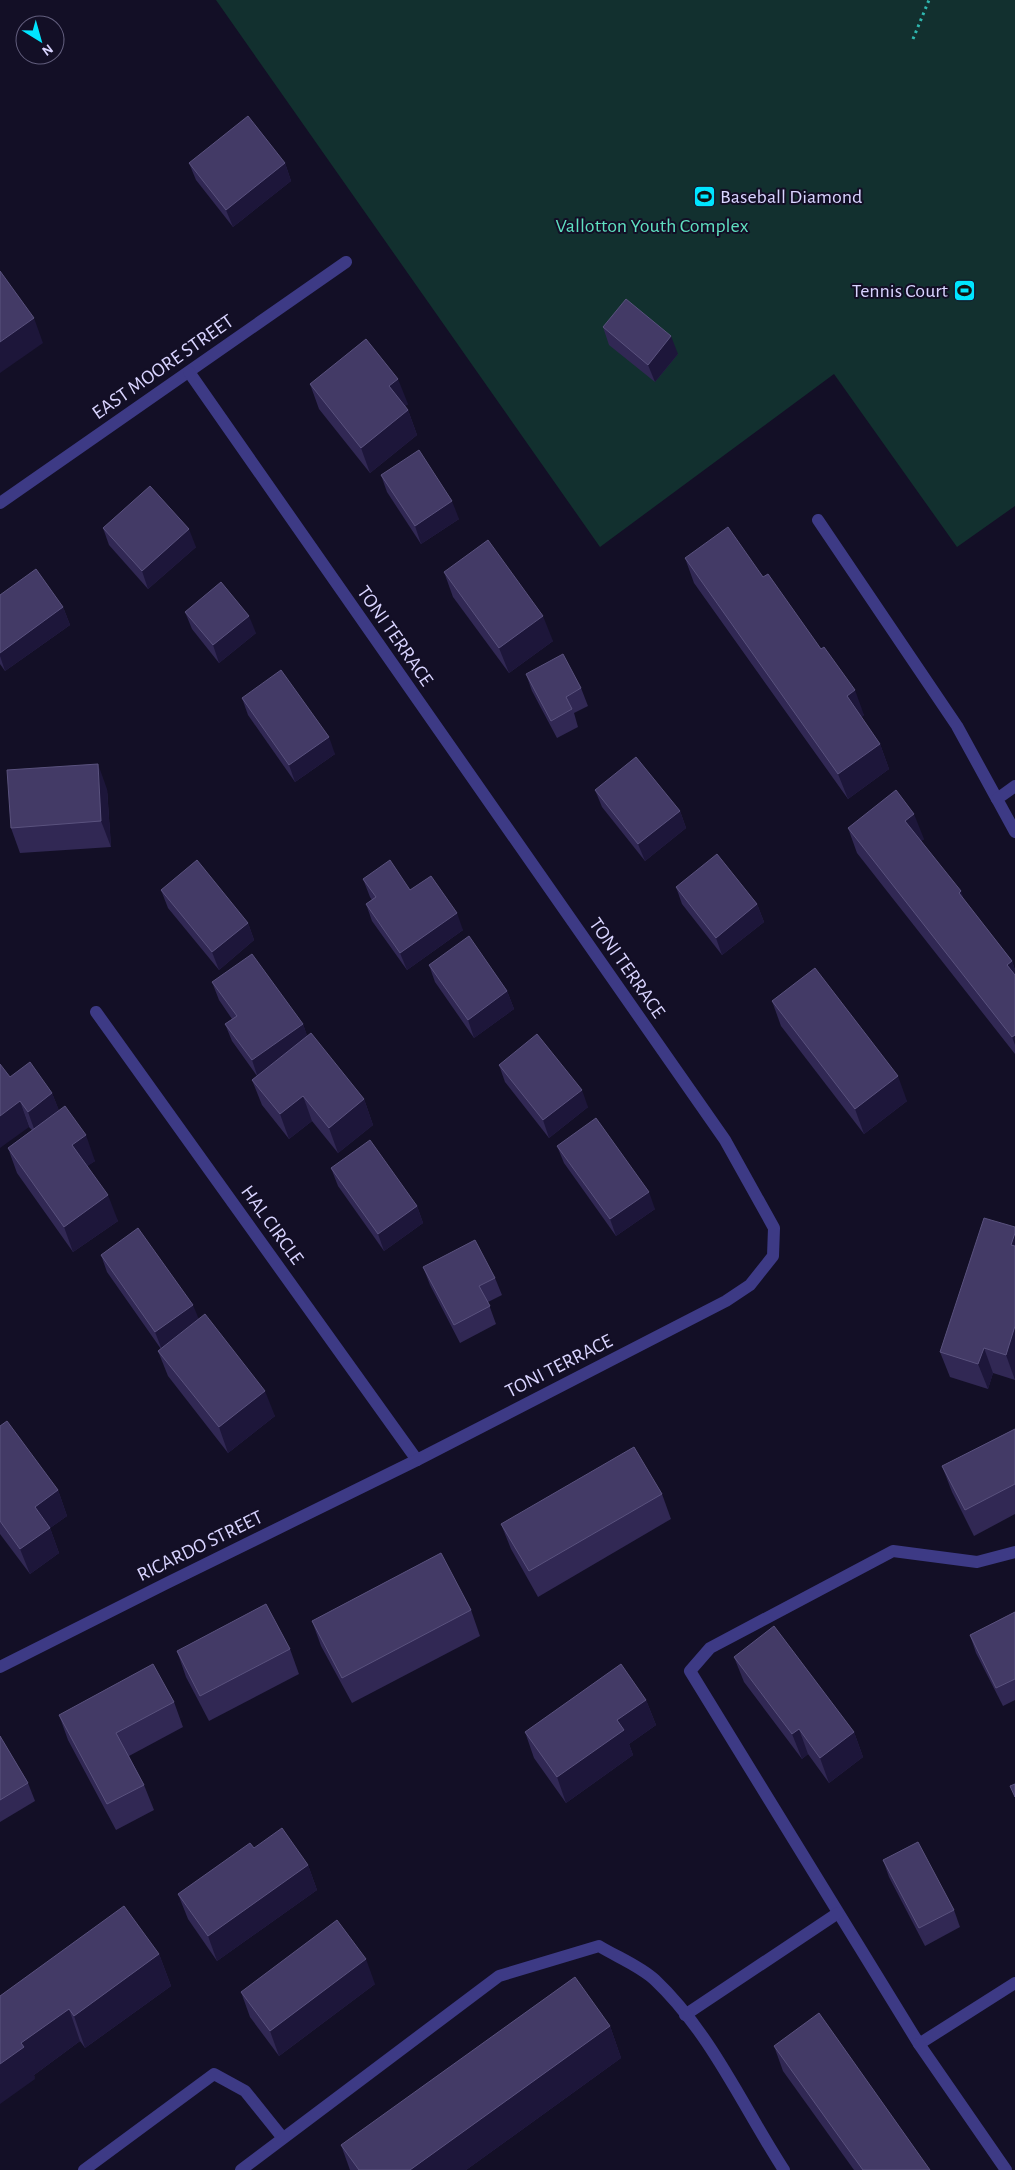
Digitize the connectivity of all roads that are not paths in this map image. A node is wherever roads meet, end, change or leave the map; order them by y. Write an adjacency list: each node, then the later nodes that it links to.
1 (346, 262): 2 (street, EAST MOORE STREET)
2 (189, 372): 3 (street, EAST MOORE STREET); 9 (street, TONI TERRACE)
3 (0, 503)
4 (818, 520): 6 (street)
5 (1015, 786): 6 (street)
6 (997, 799): 7 (street)
7 (1015, 832)
8 (96, 1012): 9 (street, HAL CIRCLE)
9 (417, 1460): 11 (street, RICARDO STREET)
10 (1015, 1552): 12 (street)
11 (0, 1667)
12 (838, 1913): 14 (street); 15 (street)
13 (1015, 1983): 15 (street)
14 (685, 2015): 16 (street); 19 (street)
15 (919, 2044): 20 (street)
16 (282, 2138): 17 (street); 18 (street)
17 (84, 2170)
18 (241, 2170)
19 (784, 2170)
20 (1006, 2170)

